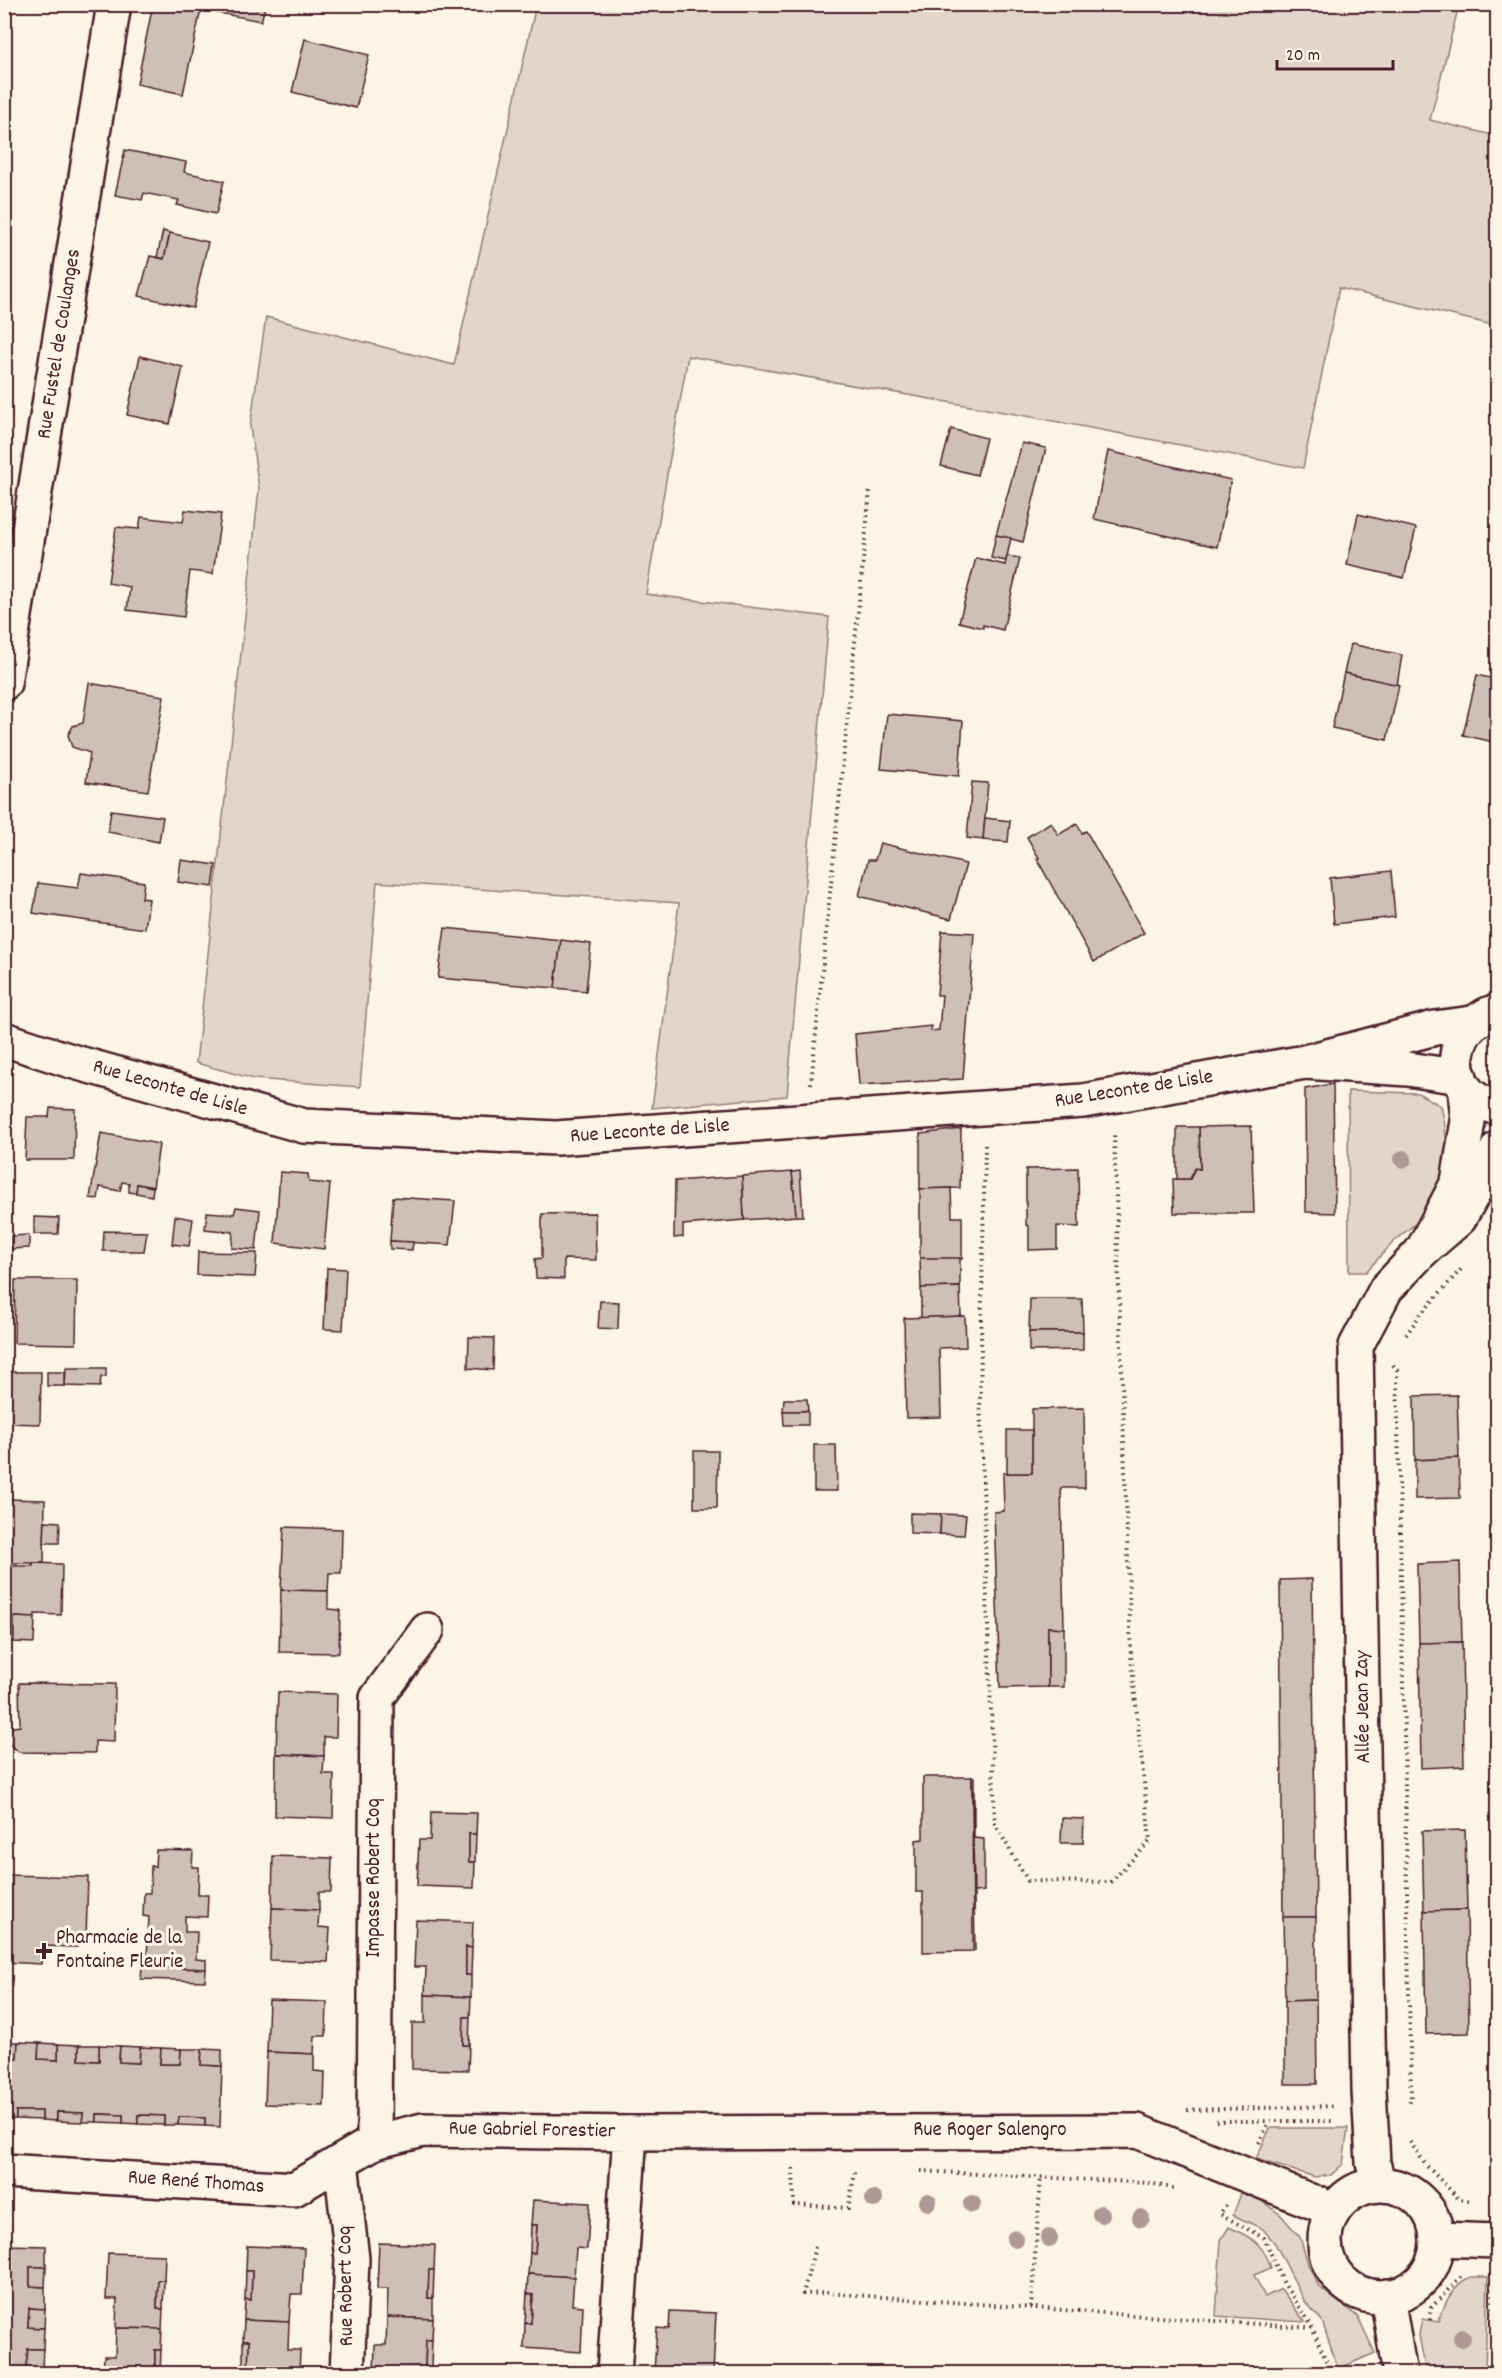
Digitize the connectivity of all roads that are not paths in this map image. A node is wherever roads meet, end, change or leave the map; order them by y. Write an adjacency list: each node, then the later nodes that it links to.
1 (114, 4): 2 (street, Rue Fustel de Coulanges)
2 (4, 683)
3 (1488, 1009): 5 (street, Rue Leconte de Lisle); 6 (street, Allée Jean Zay)
4 (4, 1039): 5 (street, Rue Leconte de Lisle)
5 (1305, 1062): 6 (street, Rue Leconte de Lisle)
6 (1463, 1083): 7 (street); 9 (street, Allée Jean Zay)
7 (1497, 1108)
8 (1497, 1149): 9 (street, Allée Jean Zay)
9 (1422, 1251): 15 (street, Allée Jean Zay)
10 (427, 1630): 12 (street, Impasse Robert Coq)
11 (630, 2133): 12 (street, Rue Gabriel Forestier); 16 (street, Rue Roger Salengro); 22 (street, Rue Gabriel Forestier)
12 (374, 2142): 13 (street, Rue René Thomas)
13 (341, 2162): 14 (street, Rue René Thomas); 21 (street, Rue Robert Coq)
14 (4, 2170)
15 (1379, 2184): 16 (street); 17 (street)
16 (1333, 2210): 19 (street)
17 (1437, 2239): 18 (street); 19 (street)
18 (1495, 2250)
19 (1387, 2296): 20 (street)
20 (1399, 2367)
21 (347, 2373)
22 (614, 2373)

